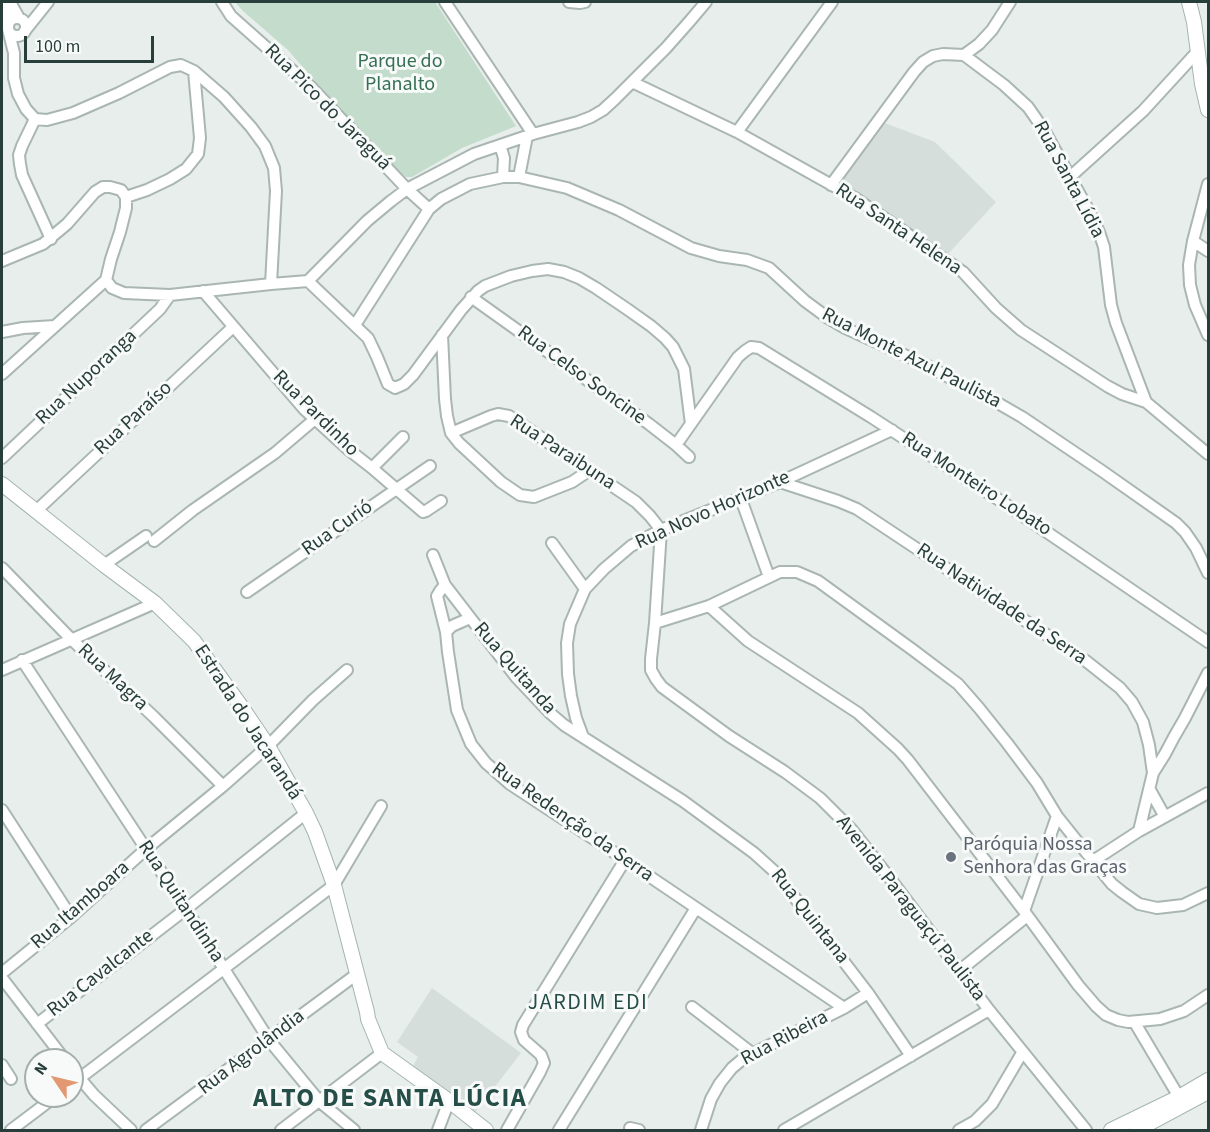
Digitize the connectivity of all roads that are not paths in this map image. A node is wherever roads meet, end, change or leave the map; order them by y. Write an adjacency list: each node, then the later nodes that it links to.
1 (5, 2): 14 (street)
2 (10, 2): 13 (street)
3 (222, 2): 32 (street, Rua Pico do Jaraguá)
4 (445, 2): 25 (street)
5 (570, 2): 6 (street)
6 (585, 2)
7 (706, 2): 21 (street)
8 (1010, 2): 18 (street)
9 (1189, 2): 16 (main road)
10 (1198, 2): 19 (main road)
11 (827, 3): 24 (street)
12 (45, 5): 13 (street); 15 (street)
13 (20, 18): 14 (street); 15 (street)
14 (8, 28): 15 (street); 17 (street)
15 (23, 33): 17 (street)
16 (1198, 51): 22 (main road); 29 (street)
17 (14, 53): 23 (street)
18 (964, 55): 29 (street, Rua Santa Lídia); 31 (street)
19 (1209, 66)
20 (194, 71): 23 (street); 33 (street); 41 (street)
21 (632, 82): 24 (street, Rua Santa Helena); 25 (street)
22 (1209, 110)
23 (35, 119): 35 (street)
24 (737, 132): 31 (street, Rua Santa Helena)
25 (530, 135): 26 (street); 28 (street)
26 (500, 145): 27 (street); 32 (street)
27 (503, 177): 28 (street, Rua Monte Azul Paulista); 34 (street, Rua Monte Azul Paulista)
28 (519, 177): 76 (street, Rua Monte Azul Paulista)
29 (1070, 177): 52 (street, Rua Santa Lídia)
30 (1209, 184): 36 (street)
31 (831, 185): 52 (street, Rua Santa Helena)
32 (407, 189): 34 (street, Rua Pico do Jaraguá); 40 (street)
33 (126, 197): 35 (street); 39 (street)
34 (429, 209): 45 (street)
35 (51, 239): 38 (street)
36 (1193, 241): 37 (street); 50 (street)
37 (1209, 251)
38 (2, 261)
39 (106, 280): 43 (street); 46 (street)
40 (308, 281): 41 (street); 45 (street)
41 (272, 284): 42 (street)
42 (203, 291): 43 (street); 47 (street, Rua Pardinho)
43 (170, 295): 61 (street, Rua Nuporanga)
44 (471, 297): 49 (street); 54 (street); 58 (street, Rua Celso Soncine)
45 (355, 325): 49 (street)
46 (55, 326): 48 (street); 51 (street)
47 (233, 327): 53 (street, Rua Pardinho); 70 (street, Rua Paraíso)
48 (2, 332)
49 (442, 335): 56 (street)
50 (1209, 335)
51 (2, 374)
52 (1146, 402): 59 (street)
53 (315, 419): 63 (street, Rua Pardinho); 74 (street)
54 (691, 424): 55 (street, Rua Monteiro Lobato); 58 (street)
55 (892, 430): 65 (street, Rua Novo Horizonte); 87 (street, Rua Monteiro Lobato)
56 (451, 433): 64 (street, Rua Paraibuna); 64 (street)
57 (403, 437): 63 (street)
58 (676, 445): 60 (street, Rua Celso Soncine)
59 (1209, 454)
60 (689, 457)
61 (2, 459)
62 (430, 466): 67 (street, Rua Curió)
63 (372, 468): 67 (street, Rua Pardinho)
64 (590, 470): 71 (street, Rua Paraibuna)
65 (780, 482): 68 (street, Rua Novo Horizonte); 94 (street, Rua Natividade da Serra)
66 (2, 484): 70 (main road, Estrada do Jacarandá)
67 (397, 488): 69 (street, Rua Pardinho); 80 (street, Rua Curió)
68 (741, 499): 71 (street, Rua Novo Horizonte); 77 (street)
69 (441, 501)
70 (36, 511): 74 (main road, Estrada do Jacarandá)
71 (661, 530): 79 (street, Rua Novo Horizonte); 84 (street, Avenida Paraguaçú Paulista)
72 (552, 543): 79 (street)
73 (433, 555): 78 (street)
74 (104, 565): 81 (main road, Estrada do Jacarandá)
75 (2, 568): 86 (street, Rua Magra)
76 (1209, 573)
77 (769, 577): 82 (street); 104 (street)
78 (445, 585): 83 (street, Rua Quitanda); 85 (street, Rua Redenção da Serra)
79 (585, 589): 93 (street, Rua Novo Horizonte)
80 (247, 592)
81 (155, 603): 86 (street); 95 (main road, Estrada do Jacarandá)
82 (709, 606): 84 (street); 114 (street)
83 (470, 618): 85 (street); 93 (street, Rua Quitanda)
84 (656, 623): 117 (street, Avenida Paraguaçú Paulista)
85 (446, 632): 108 (street, Rua Redenção da Serra)
86 (70, 639): 88 (street); 97 (street, Rua Magra)
87 (1209, 642)
88 (22, 660): 89 (street); 107 (street, Rua Quitandinha)
89 (2, 670)
90 (347, 670): 95 (street, Rua Itamboara)
91 (1209, 673): 92 (street)
92 (1174, 736): 94 (street); 96 (street)
93 (584, 737): 100 (street, Rua Quitanda)
94 (1149, 745): 96 (street, Rua Natividade da Serra)
95 (268, 746): 97 (street, Rua Itamboara); 103 (main road, Estrada do Jacarandá)
96 (1153, 772): 98 (street, Rua Natividade da Serra)
97 (223, 786): 107 (street, Rua Itamboara)
98 (1150, 790): 105 (street); 106 (street, Rua Natividade da Serra)
99 (1209, 794): 105 (street)
100 (683, 801): 121 (street, Rua Quintana)
101 (381, 806): 110 (street)
102 (2, 810): 115 (street)
103 (306, 813): 110 (main road, Estrada do Jacarandá); 113 (street, Rua Cavalcante)
104 (1057, 816): 109 (street); 114 (street)
105 (1165, 817): 106 (street)
106 (1139, 831): 109 (street)
107 (146, 849): 113 (street, Rua Quitandinha); 115 (street, Rua Itamboara)
108 (625, 860): 112 (street, Rua Redenção da Serra); 151 (street)
109 (1093, 861): 111 (street)
110 (334, 885): 116 (street); 119 (main road, Estrada do Jacarandá)
111 (1209, 893)
112 (696, 908): 124 (street, Rua Redenção da Serra); 152 (street)
113 (186, 909): 116 (street, Rua Quitandinha); 127 (street, Rua Cavalcante)
114 (1025, 914): 117 (street); 126 (street)
115 (71, 917): 118 (street, Rua Itamboara)
116 (224, 970): 128 (street, Rua Quitandinha); 135 (street)
117 (959, 971): 125 (street, Avenida Paraguaçú Paulista)
118 (2, 973)
119 (357, 974): 128 (street, Rua Agrolândia); 130 (main road, Estrada do Jacarandá)
120 (2, 978): 127 (street)
121 (868, 993): 124 (street, Rua Ribeira); 133 (street, Rua Quintana)
122 (1209, 996): 126 (street)
123 (692, 1007): 132 (street)
124 (844, 1008): 132 (street, Rua Ribeira)
125 (989, 1010): 131 (street, Avenida Paraguaçú Paulista); 133 (street)
126 (1135, 1023): 140 (street)
127 (37, 1024): 129 (street)
128 (269, 1040): 142 (street, Rua Quitandinha); 146 (street, Rua Agrolândia)
129 (56, 1048)
130 (382, 1053): 141 (main road); 142 (street)
131 (1022, 1053): 155 (street); 156 (street, Avenida Paraguaçú Paulista)
132 (753, 1054): 153 (street, Rua Ribeira)
133 (911, 1056): 154 (street)
134 (2, 1065): 136 (street)
135 (84, 1070)
136 (11, 1079)
137 (1209, 1080): 140 (main road)
138 (84, 1086): 145 (street)
139 (1209, 1092): 158 (main road)
140 (1179, 1097): 157 (main road)
141 (449, 1101): 149 (street); 150 (main road)
142 (320, 1102): 147 (street); 148 (street, Rua Quitandinha)
143 (41, 1108): 144 (street)
144 (14, 1130)
145 (131, 1131)
146 (146, 1131)
147 (281, 1131)
148 (354, 1131)
149 (438, 1131)
150 (486, 1131)
151 (507, 1131)
152 (560, 1131)
153 (701, 1131)
154 (784, 1131)
155 (959, 1131)
156 (1086, 1131)
157 (1110, 1131)
158 (1137, 1131)

